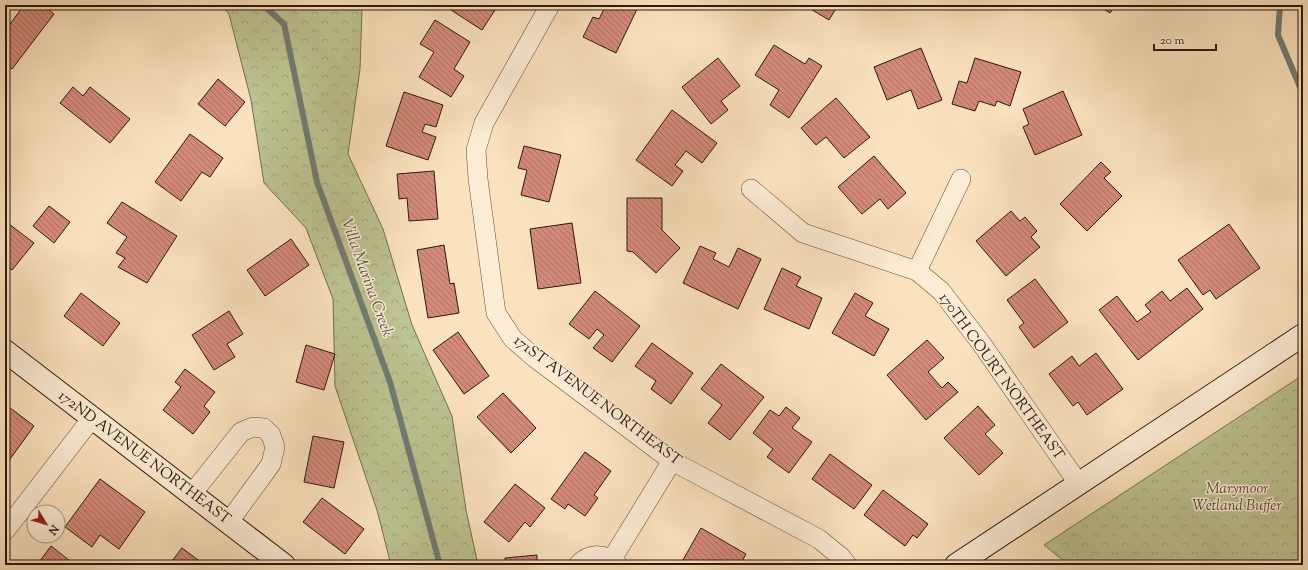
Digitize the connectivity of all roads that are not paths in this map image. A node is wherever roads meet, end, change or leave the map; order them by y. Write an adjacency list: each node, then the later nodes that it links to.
1 (550, 5): 8 (street, 171ST AVENUE NORTHEAST)
2 (961, 179): 4 (street)
3 (751, 190): 4 (street, 170TH COURT NORTHEAST)
4 (917, 271): 9 (street, 170TH COURT NORTHEAST)
5 (1303, 335): 9 (main road)
6 (5, 351): 7 (main road, 172ND AVENUE NORTHEAST)
7 (92, 418): 10 (main road, 172ND AVENUE NORTHEAST); 12 (street)
8 (672, 461): 13 (street); 16 (street, 171ST AVENUE NORTHEAST)
9 (1078, 483): 17 (main road)
10 (191, 495): 11 (main road, 172ND AVENUE NORTHEAST); 11 (street)
11 (228, 523): 14 (main road, 172ND AVENUE NORTHEAST)
12 (5, 531)
13 (615, 562): 15 (street)
14 (284, 565)
15 (578, 565)
16 (847, 565)
17 (956, 565)

